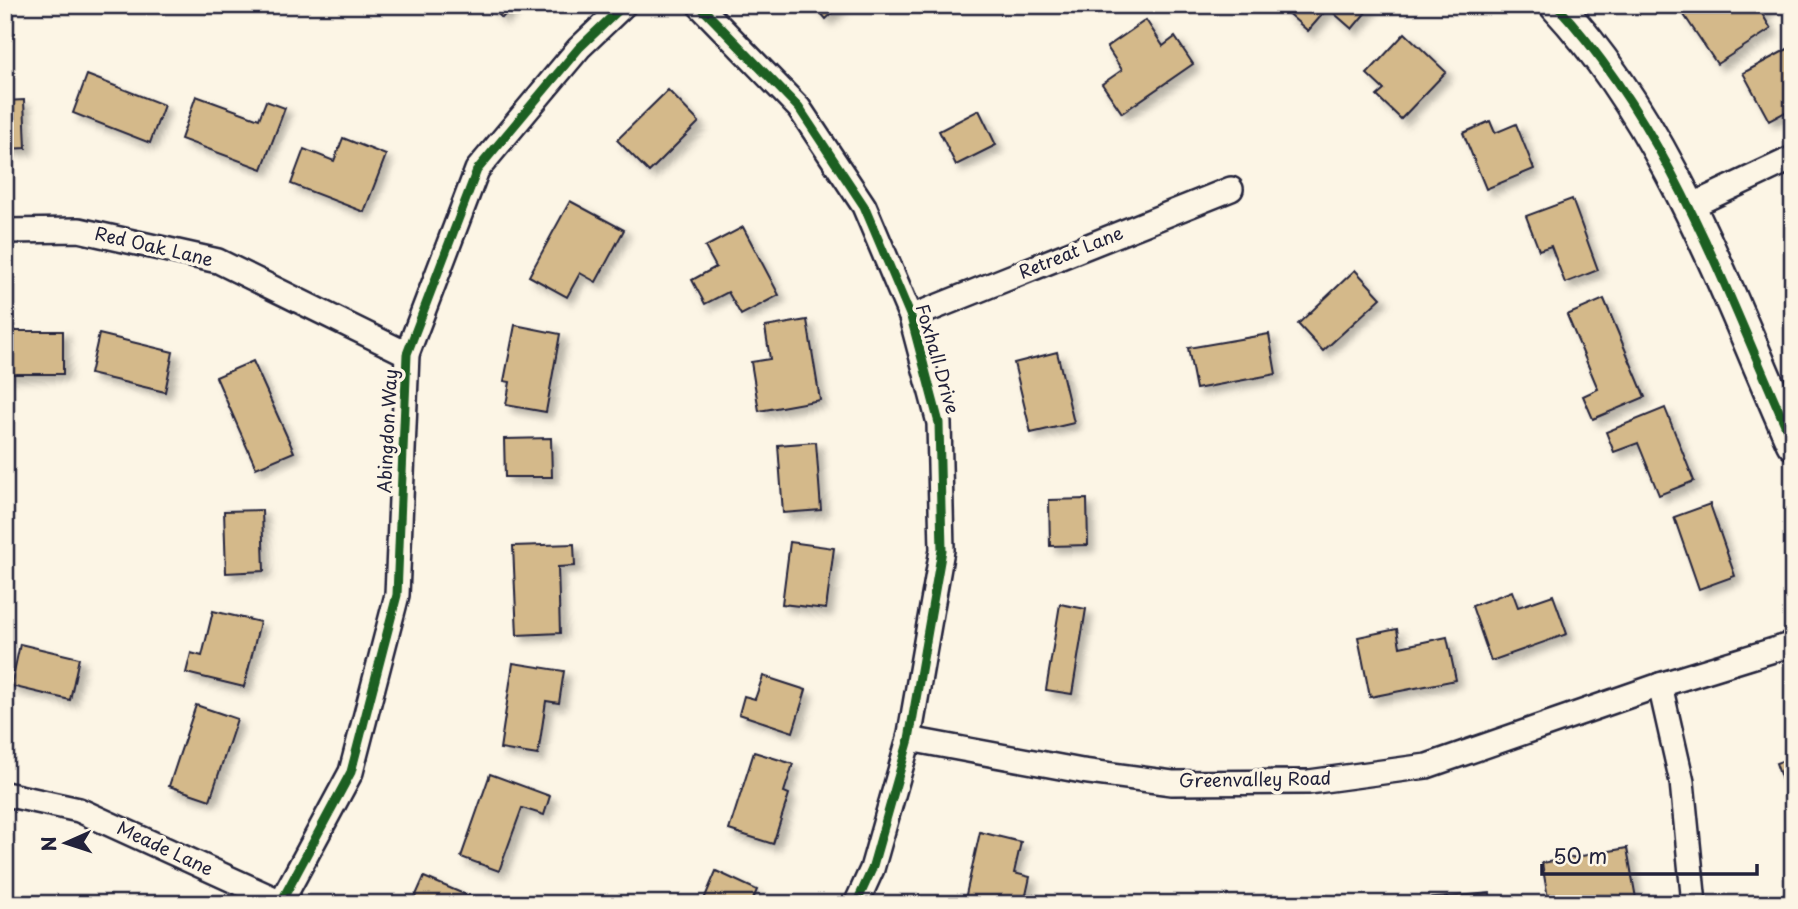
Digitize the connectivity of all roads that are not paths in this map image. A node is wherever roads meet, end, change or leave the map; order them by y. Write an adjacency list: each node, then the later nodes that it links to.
1 (624, 5): 9 (street, Abingdon Way)
2 (699, 5): 8 (street, Foxhall Drive)
3 (1556, 5): 6 (street)
4 (1793, 158): 6 (street)
5 (1231, 189): 8 (street, Retreat Lane)
6 (1689, 207): 10 (street)
7 (5, 231): 9 (street, Red Oak Lane)
8 (911, 317): 13 (street, Foxhall Drive)
9 (407, 354): 15 (street, Abingdon Way)
10 (1793, 443)
11 (1793, 644): 12 (street, Greenvalley Road)
12 (1660, 685): 13 (street, Greenvalley Road); 17 (street)
13 (909, 739): 16 (street, Foxhall Drive)
14 (5, 794): 15 (street, Meade Lane)
15 (281, 903)
16 (856, 904)
17 (1693, 904)

